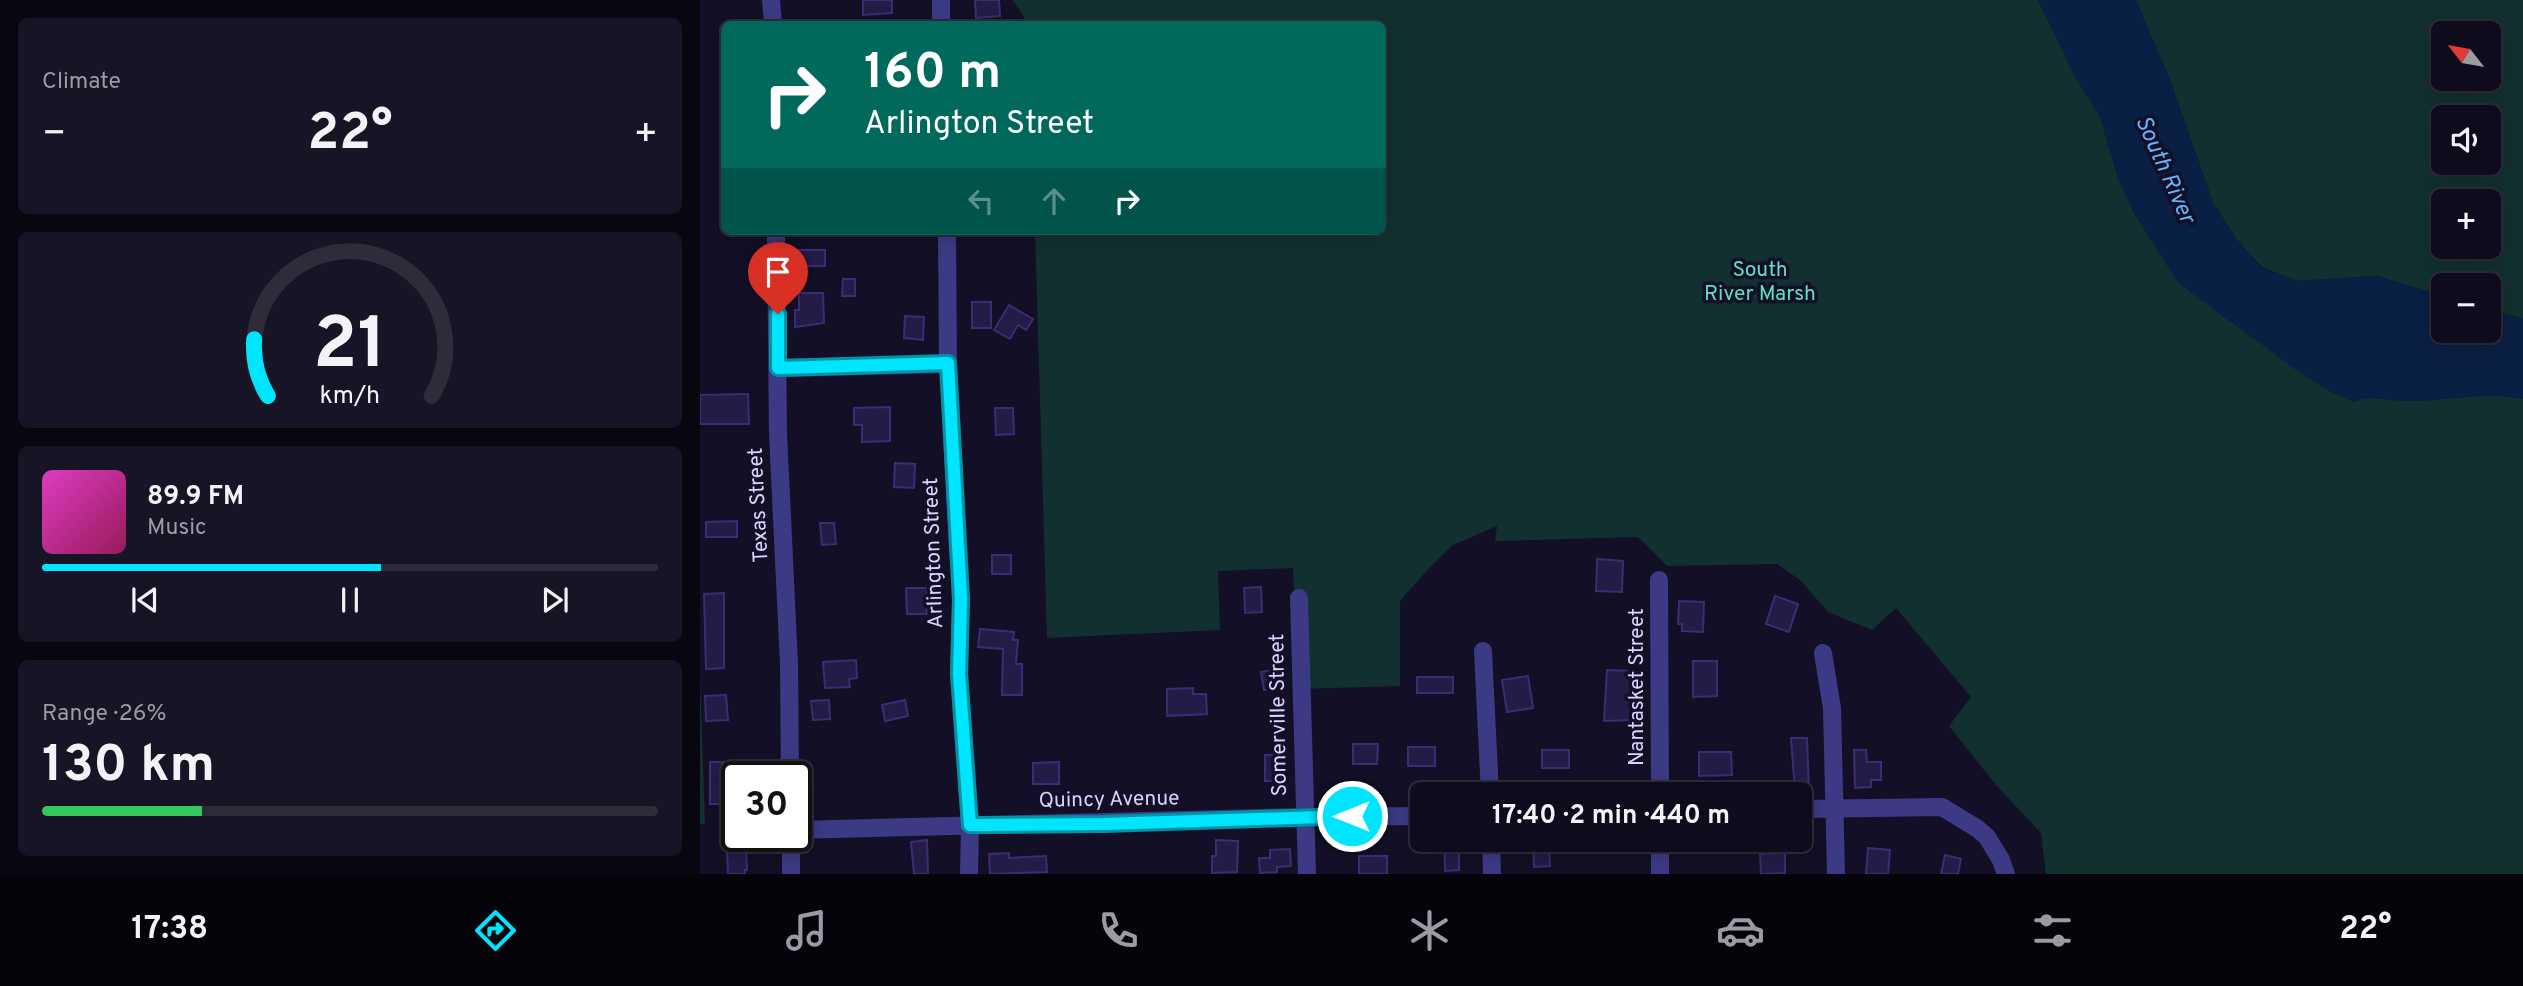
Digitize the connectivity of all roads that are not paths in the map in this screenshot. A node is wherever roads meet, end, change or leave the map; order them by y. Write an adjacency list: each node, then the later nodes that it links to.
1 (771, 0): 3 (street)
2 (941, 0): 4 (street)
3 (773, 21)
4 (942, 21)
5 (776, 235): 8 (street, Texas Street)
6 (947, 235): 7 (street, Arlington Street)
7 (948, 363): 8 (street); 20 (street, Arlington Street)
8 (778, 368): 13 (street, Texas Street)
9 (1659, 580): 15 (street, Nantasket Street)
10 (1299, 598): 19 (street, Somerville Street)
11 (1483, 651): 14 (street)
12 (1823, 653): 16 (street)
13 (790, 761)
14 (1489, 782)
15 (1660, 782)
16 (1835, 808): 17 (street); 30 (street); 31 (street)
17 (1812, 809)
18 (1410, 816): 19 (street, Quincy Avenue)
19 (1304, 817): 20 (street, Quincy Avenue); 27 (street, Somerville Street)
20 (970, 825): 21 (street, Quincy Avenue); 26 (street, Arlington Street)
21 (812, 830)
22 (791, 852): 25 (street)
23 (1491, 852): 28 (street)
24 (1660, 852): 29 (street)
25 (791, 874)
26 (970, 874)
27 (1307, 874)
28 (1492, 874)
29 (1660, 874)
30 (1836, 874)
31 (2006, 874)

